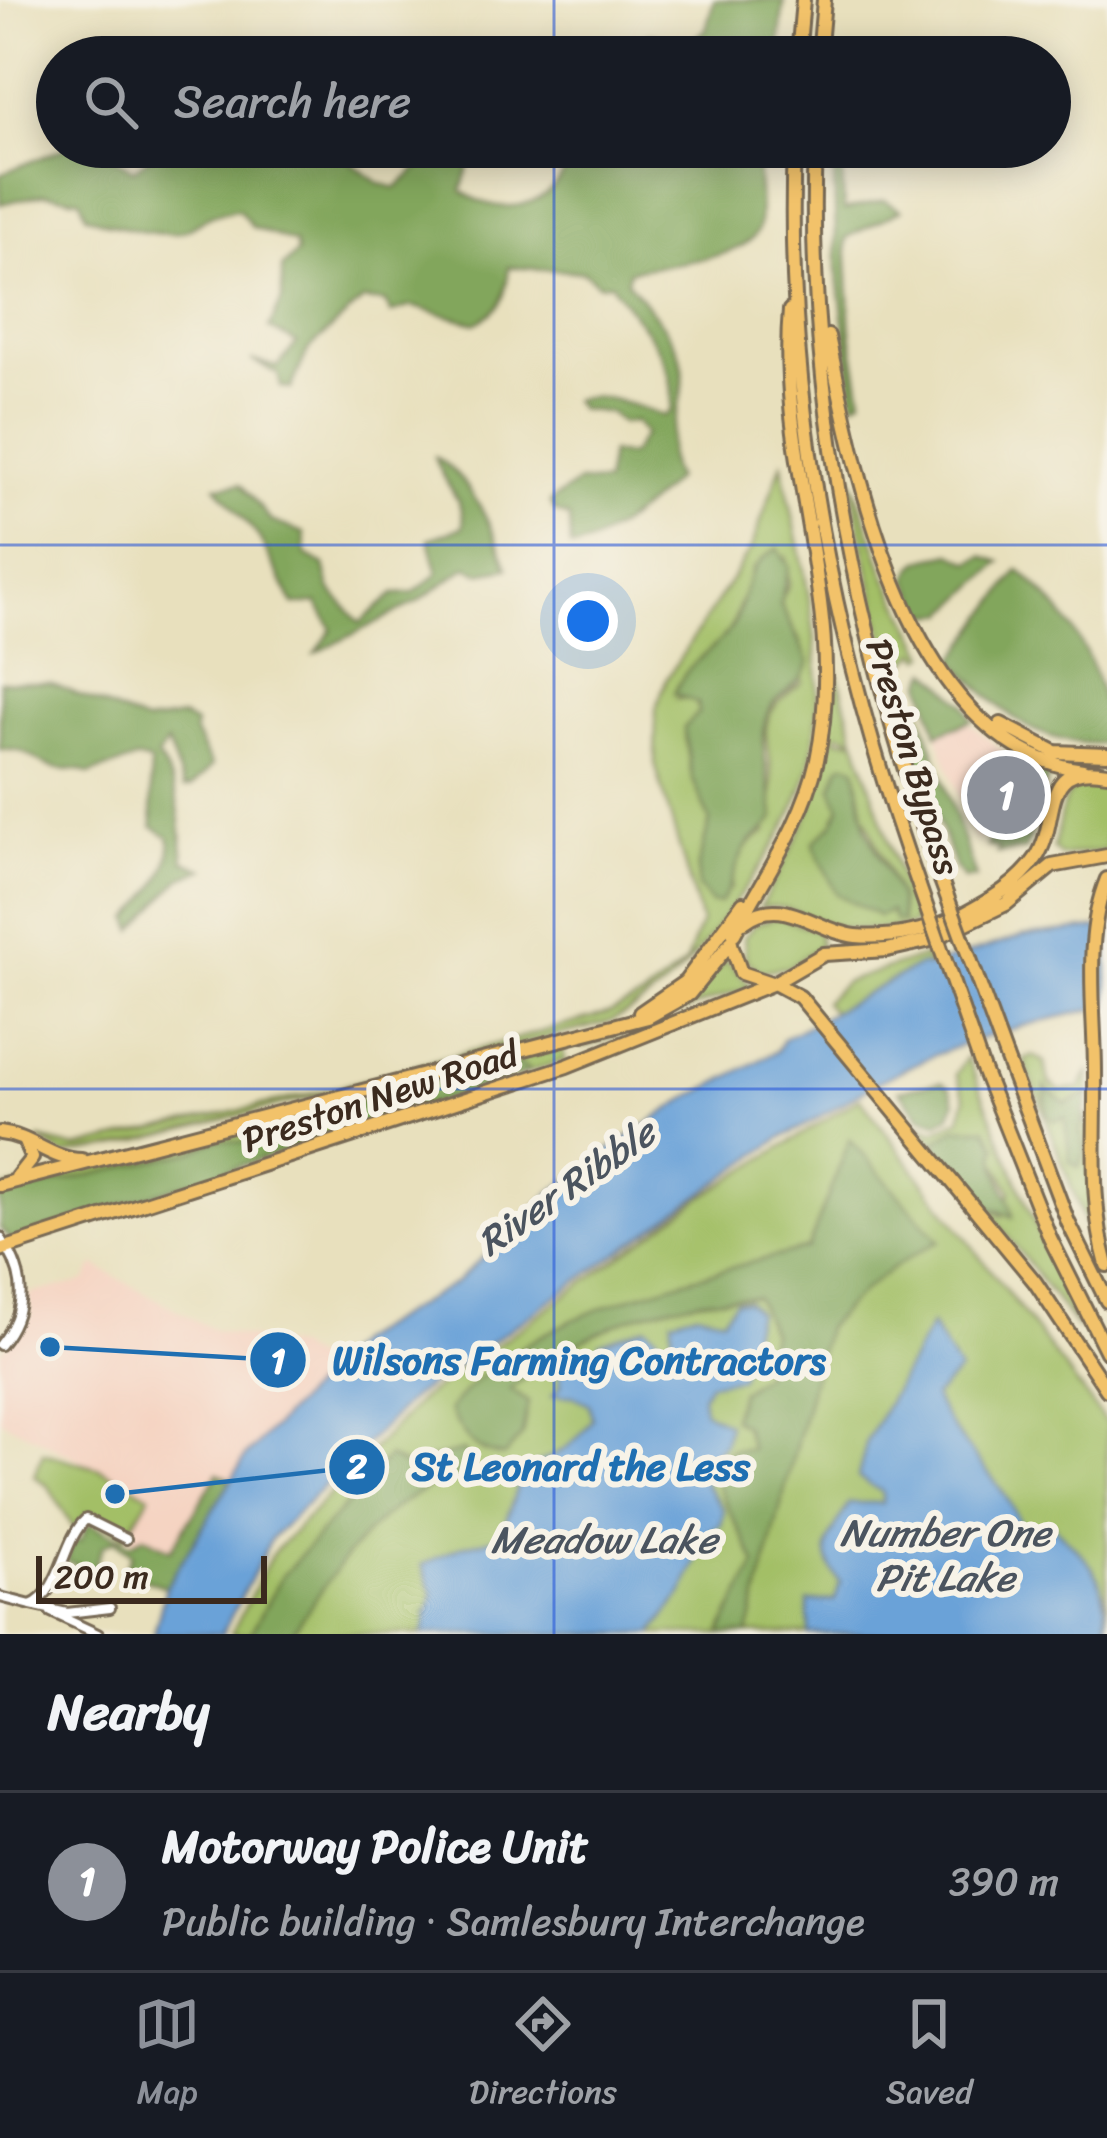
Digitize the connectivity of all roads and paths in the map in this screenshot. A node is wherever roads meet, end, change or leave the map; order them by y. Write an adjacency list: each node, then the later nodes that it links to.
1 (803, 0): 3 (highway)
2 (824, 0): 4 (highway)
3 (800, 36)
4 (821, 36)
5 (794, 168): 8 (highway, Preston Bypass)
6 (815, 168): 7 (highway, Preston Bypass)
7 (815, 270): 9 (highway); 26 (highway, Preston Bypass, bridge)
8 (793, 273): 14 (highway); 28 (highway, Preston Bypass, bridge)
9 (958, 689): 10 (highway); 12 (highway)
10 (1107, 754)
11 (1107, 763): 12 (highway)
12 (1085, 769): 13 (highway); 17 (highway)
13 (1107, 773)
14 (780, 856): 17 (highway, Preston New Road); 19 (highway)
15 (1107, 856): 18 (highway, Preston New Road)
16 (1107, 879): 25 (highway)
17 (732, 938): 18 (highway); 19 (highway, Preston New Road)
18 (773, 983): 24 (highway, Preston New Road); 29 (highway)
19 (618, 1026): 22 (highway, Preston New Road)
20 (0, 1133): 21 (highway)
21 (19, 1135): 22 (highway); 23 (highway)
22 (106, 1158): 23 (highway, Preston New Road)
23 (1, 1185)
24 (3, 1245): 27 (street)
25 (1107, 1265)
26 (1107, 1301)
27 (0, 1345)
28 (1107, 1352)
29 (1107, 1390)
30 (126, 1539): 32 (street)
31 (0, 1597): 32 (street)
32 (31, 1605): 34 (street)
33 (110, 1608): 34 (street)
34 (50, 1611): 35 (street)
35 (98, 1634)

